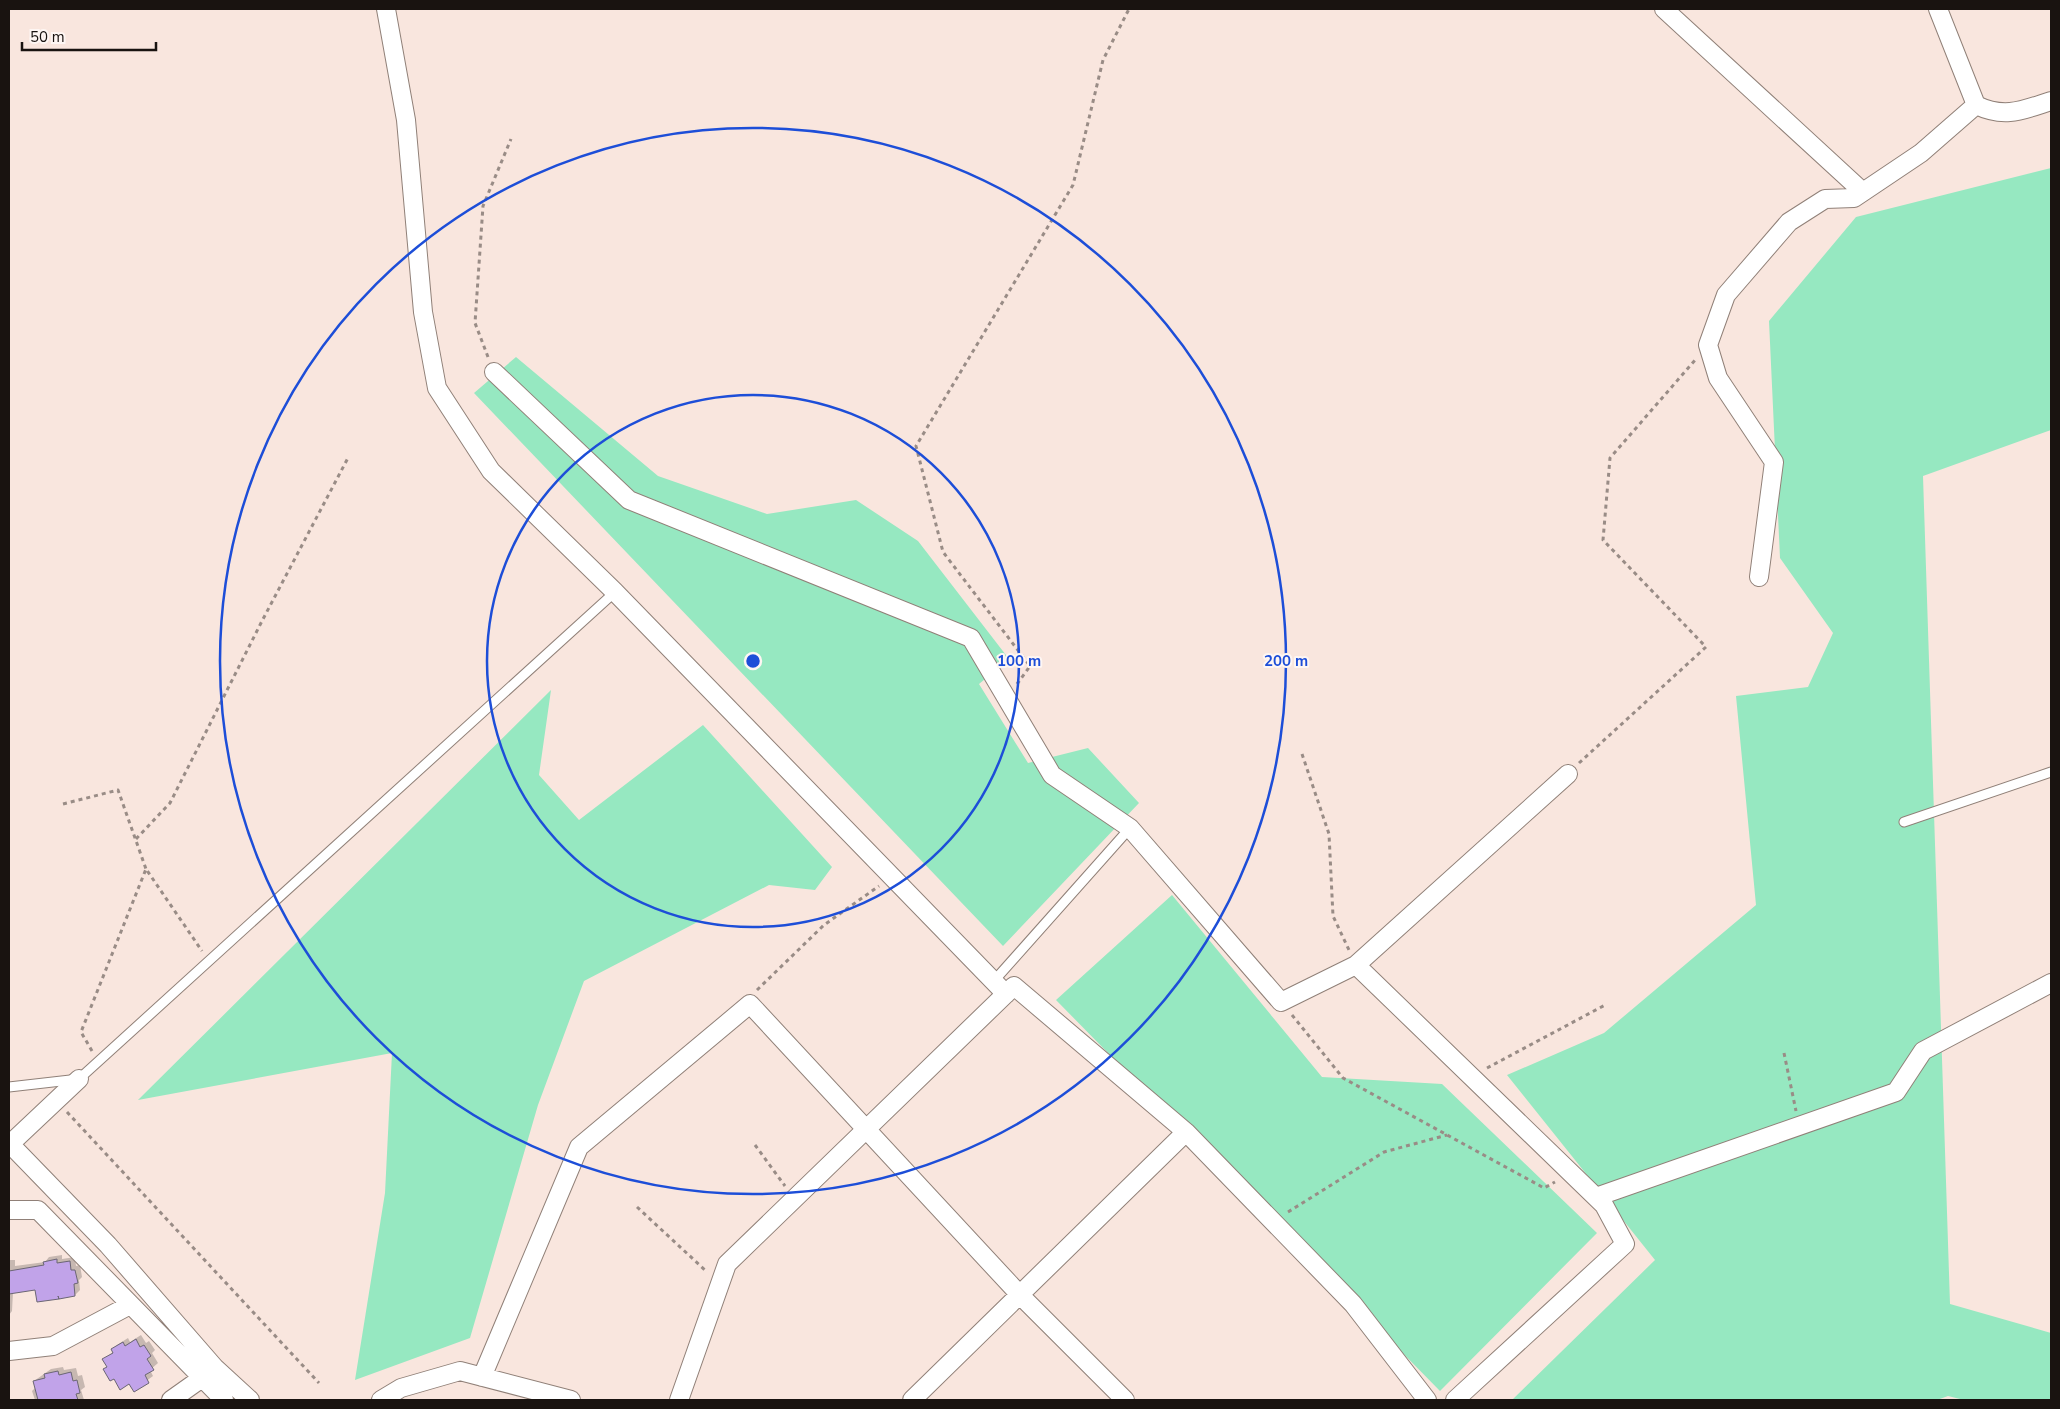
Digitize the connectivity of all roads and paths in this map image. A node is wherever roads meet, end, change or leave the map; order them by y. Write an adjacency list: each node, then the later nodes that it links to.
1 (386, 9): 13 (street)
2 (1129, 9): 14 (path)
3 (1664, 9): 8 (street)
4 (1938, 9): 6 (street)
5 (2051, 101): 6 (street)
6 (1976, 105): 8 (street)
7 (511, 139): 10 (path)
8 (1863, 192): 9 (street)
9 (1708, 346): 12 (street); 17 (path)
10 (494, 372): 14 (street)
11 (349, 456): 21 (path)
12 (1760, 577)
13 (615, 592): 23 (street); 24 (lane)
14 (1006, 698): 20 (street)
15 (1302, 754): 25 (path)
16 (2051, 772): 19 (lane)
17 (1568, 774): 25 (street)
18 (63, 804): 21 (path)
19 (1904, 822)
20 (1130, 828): 26 (lane); 29 (street)
21 (136, 839): 22 (path)
22 (146, 869): 24 (path); 33 (path)
23 (891, 877): 26 (street); 30 (path)
24 (209, 961): 33 (lane)
25 (1356, 965): 29 (street); 34 (street)
26 (994, 982): 28 (street)
27 (2051, 983): 38 (street)
28 (1006, 994): 39 (street); 40 (street)
29 (1281, 1002): 41 (path)
30 (750, 1004): 39 (street); 54 (street)
31 (1608, 1004): 34 (path)
32 (1784, 1053): 38 (path)
33 (98, 1062): 35 (lane)
34 (1471, 1076): 44 (street)
35 (79, 1079): 36 (lane); 37 (street)
36 (9, 1087)
37 (56, 1101): 42 (street); 56 (path)
38 (1799, 1126): 45 (street)
39 (866, 1129): 46 (street); 51 (street)
40 (1186, 1132): 49 (street); 51 (street)
41 (1447, 1135): 44 (path); 49 (path)
42 (9, 1144): 59 (street)
43 (755, 1145): 46 (path)
44 (1571, 1172): 45 (street)
45 (1596, 1197): 66 (street)
46 (795, 1198): 50 (street)
47 (637, 1208): 50 (path)
48 (9, 1210): 52 (street)
49 (1272, 1221): 65 (street)
50 (720, 1284): 62 (street)
51 (1020, 1295): 63 (street); 64 (street)
52 (130, 1305): 53 (street); 55 (street)
53 (9, 1351)
54 (482, 1377): 60 (street); 61 (street)
55 (202, 1378): 57 (street); 58 (street)
56 (319, 1383)
57 (171, 1400)
58 (224, 1400)
59 (250, 1400)
60 (381, 1400)
61 (571, 1400)
62 (679, 1400)
63 (912, 1400)
64 (1125, 1400)
65 (1426, 1400)
66 (1455, 1400)

